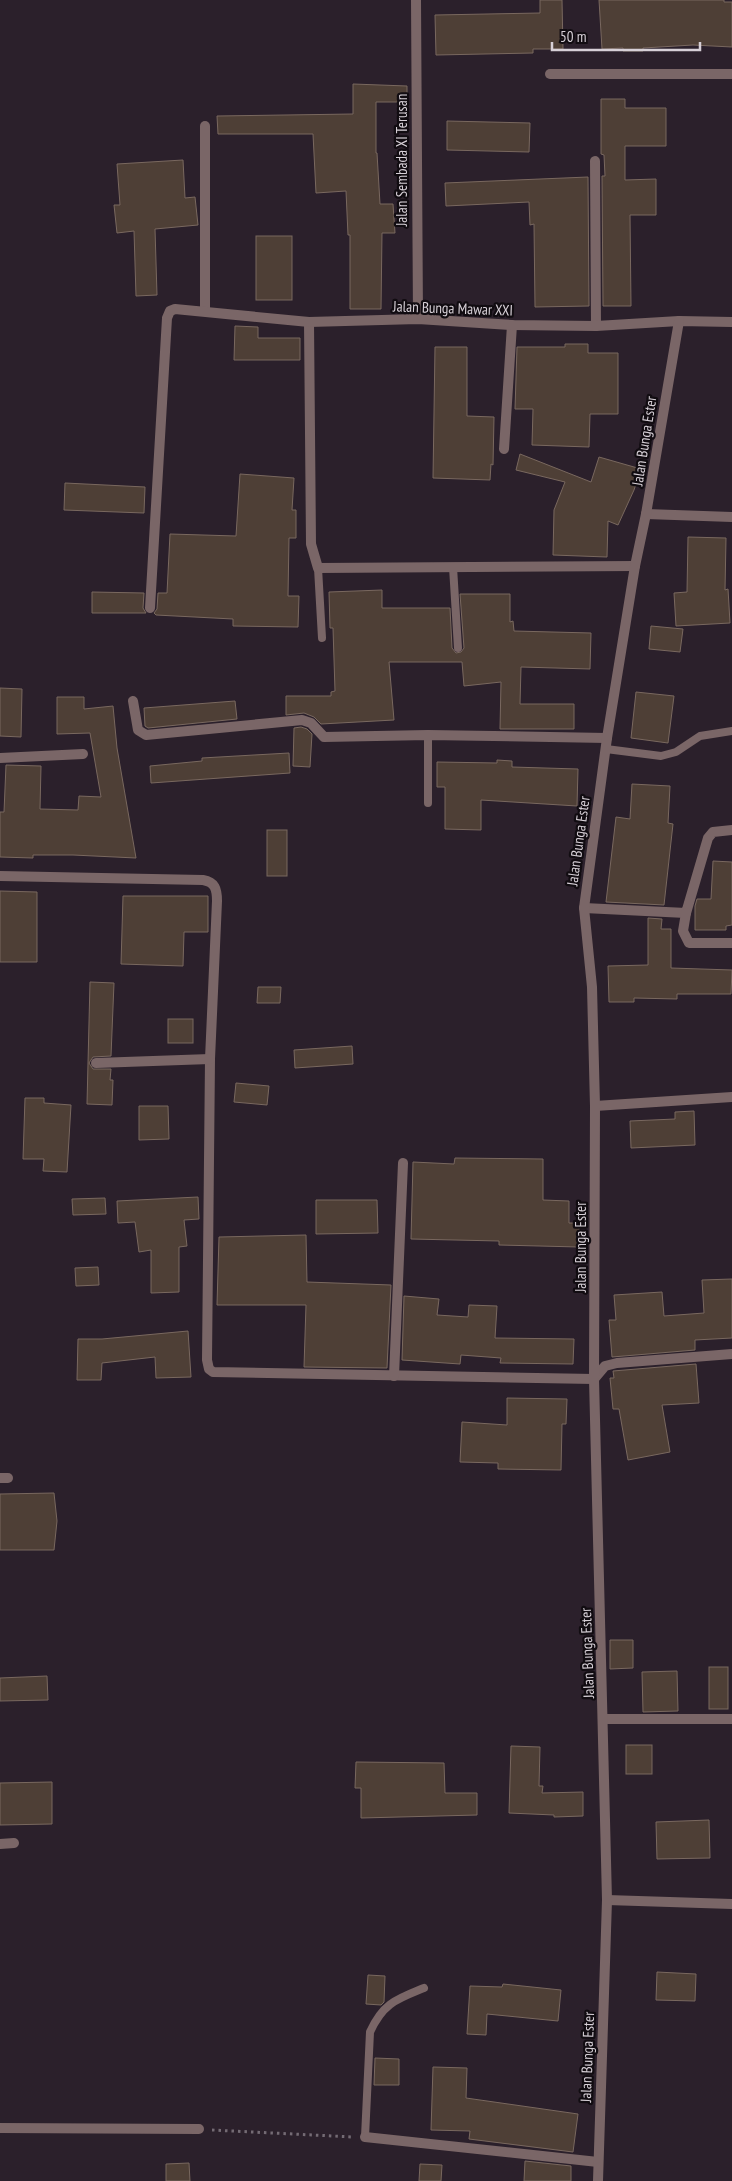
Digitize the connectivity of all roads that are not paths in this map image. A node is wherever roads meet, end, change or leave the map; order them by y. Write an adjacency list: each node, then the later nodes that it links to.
1 (416, 0): 7 (street, Jalan Sembada XI Terusan)
2 (550, 74): 3 (street)
3 (732, 74)
4 (205, 126): 6 (street)
5 (595, 161): 12 (street)
6 (204, 311): 8 (street, Jalan Bunga Mawar XXI); 19 (street, Jalan Bunga Mawar XXI)
7 (418, 320): 8 (street, Jalan Bunga Mawar XXI); 11 (street, Jalan Bunga Mawar XXI)
8 (309, 322): 18 (street)
9 (679, 322): 10 (street, Jalan Bunga Mawar XXI); 12 (street, Jalan Bunga Mawar XXI); 14 (street, Jalan Bunga Ester)
10 (732, 322)
11 (512, 325): 12 (street, Jalan Bunga Mawar XXI); 13 (street)
12 (596, 326)
13 (504, 449)
14 (646, 514): 15 (street); 16 (street, Jalan Bunga Ester)
15 (732, 517)
16 (635, 566): 17 (street); 25 (street, Jalan Bunga Ester)
17 (453, 567): 18 (street); 21 (lane)
18 (318, 568): 20 (lane)
19 (150, 608)
20 (322, 638)
21 (458, 648)
22 (133, 701): 24 (street)
23 (732, 730): 25 (lane)
24 (428, 735): 25 (street); 28 (lane)
25 (607, 743): 31 (street, Jalan Bunga Ester)
26 (83, 754): 27 (street)
27 (0, 758)
28 (428, 803)
29 (732, 830): 32 (street)
30 (0, 876): 34 (street)
31 (584, 908): 32 (street); 37 (street, Jalan Bunga Ester)
32 (686, 913): 33 (street)
33 (732, 943)
34 (210, 1059): 35 (street); 40 (street)
35 (96, 1063)
36 (732, 1097): 37 (street)
37 (595, 1106): 41 (street, Jalan Bunga Ester)
38 (403, 1163): 40 (street)
39 (732, 1354): 41 (street)
40 (394, 1376): 41 (street)
41 (594, 1379): 42 (street, Jalan Bunga Ester)
42 (604, 1719): 43 (street); 46 (street, Jalan Bunga Ester)
43 (732, 1719)
44 (14, 1843): 45 (street)
45 (0, 1844)
46 (607, 1900): 47 (street); 52 (street, Jalan Bunga Ester)
47 (732, 1904)
48 (424, 1988): 51 (lane)
49 (0, 2128): 50 (street)
50 (199, 2129)
51 (364, 2137): 52 (street)
52 (598, 2162): 53 (street, Jalan Bunga Ester)
53 (598, 2181)

